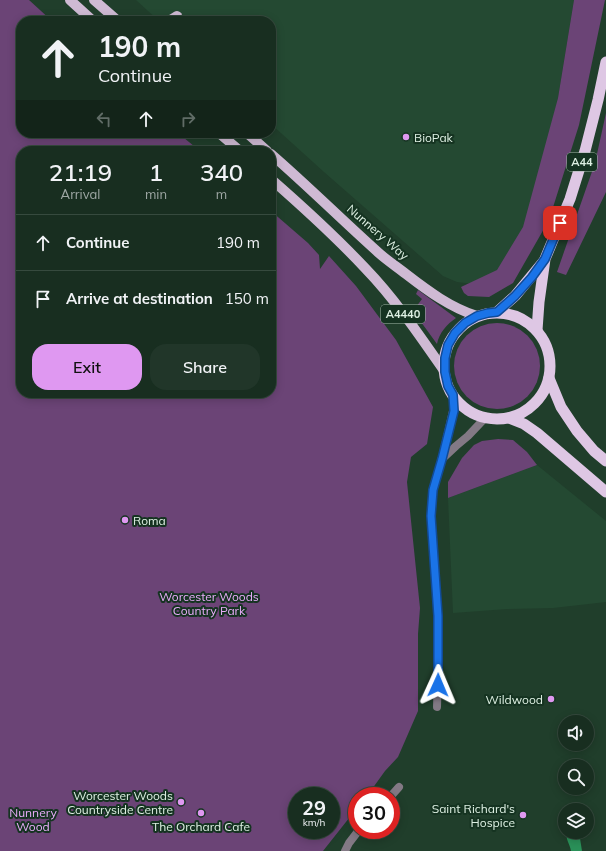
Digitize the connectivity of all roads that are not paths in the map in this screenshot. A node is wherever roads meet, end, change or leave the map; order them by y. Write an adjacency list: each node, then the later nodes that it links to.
1 (70, 0): 3 (main road)
2 (94, 0): 4 (main road)
3 (88, 16)
4 (114, 16)
5 (606, 62): 12 (highway, A44)
6 (225, 138): 8 (main road)
7 (253, 138): 9 (main road)
8 (234, 146)
9 (261, 146)
10 (276, 158): 14 (main road, Nunnery Way / A4440)
11 (276, 183): 16 (main road, A4440)
12 (545, 259): 13 (highway, A44); 15 (highway, A44)
13 (497, 312): 14 (highway); 15 (highway)
14 (477, 316): 16 (highway)
15 (537, 330): 17 (highway)
16 (445, 372): 18 (highway)
17 (549, 378): 20 (highway); 22 (highway)
18 (453, 395): 19 (highway); 21 (street)
19 (486, 417): 20 (highway); 21 (street)
20 (509, 418): 23 (highway)
21 (442, 459): 24 (street)
22 (606, 461)
23 (606, 492)
24 (437, 707)
25 (352, 839): 26 (street)
26 (344, 851)

